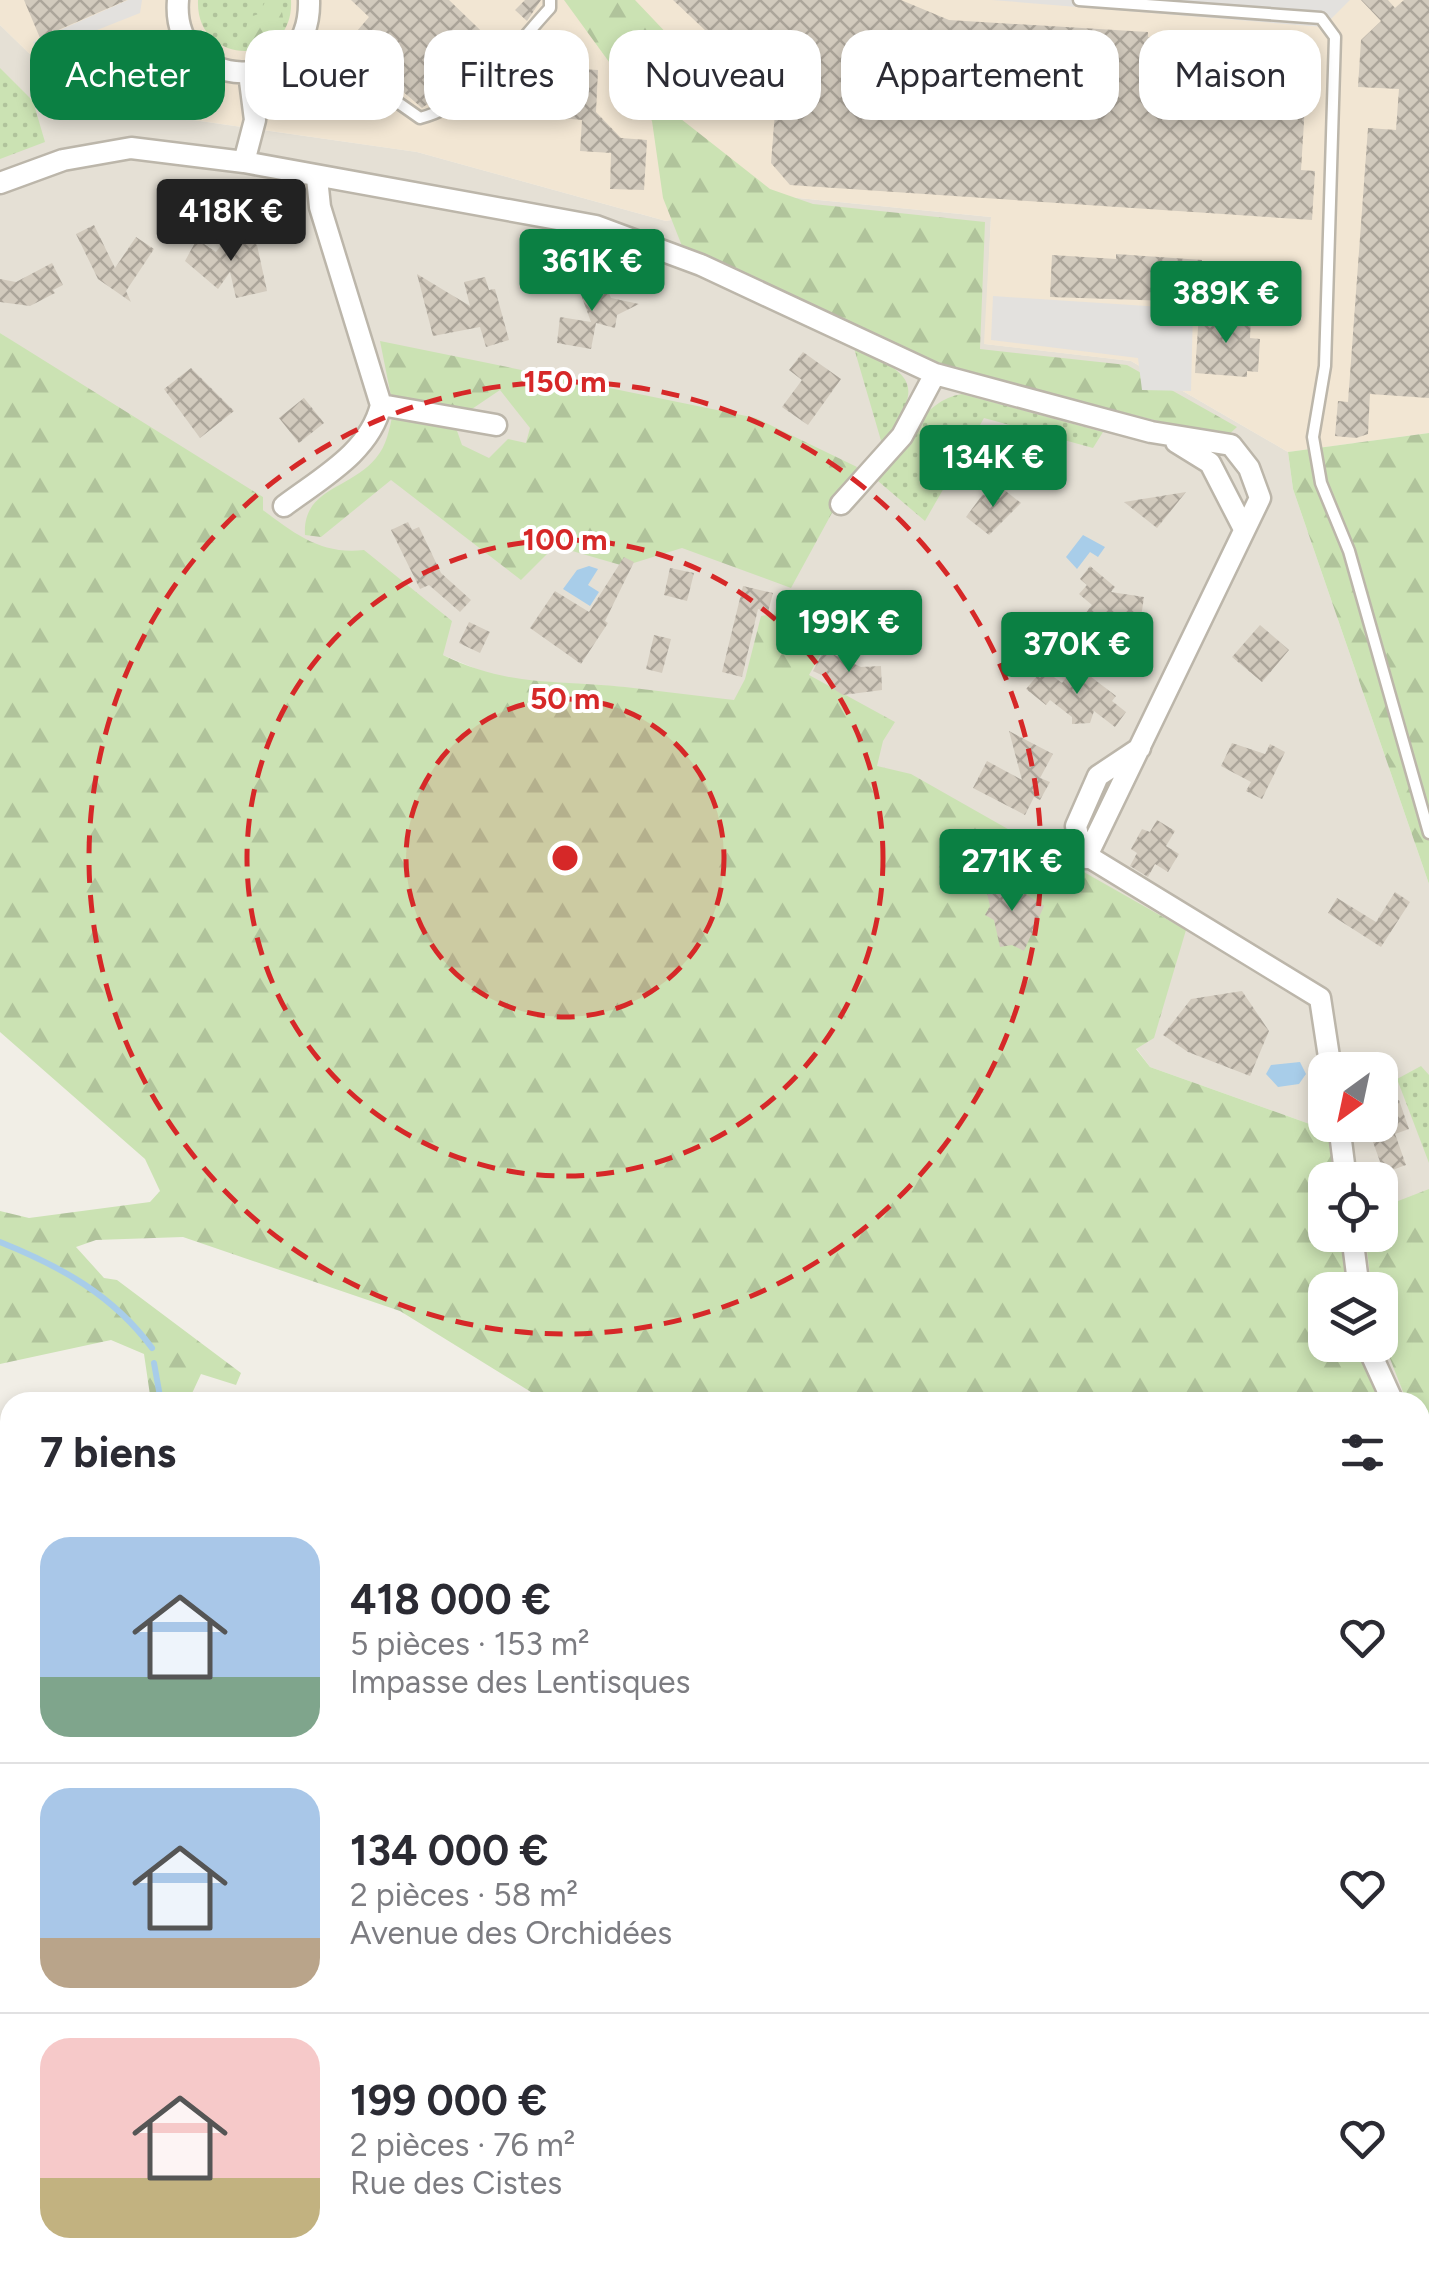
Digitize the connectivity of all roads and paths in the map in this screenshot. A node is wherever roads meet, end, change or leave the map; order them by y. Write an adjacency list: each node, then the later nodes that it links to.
1 (178, 0): 7 (street)
2 (309, 0): 6 (street)
3 (550, 0): 8 (lane)
4 (1080, 0): 5 (lane)
5 (1228, 5): 20 (lane)
6 (305, 30)
7 (245, 74)
8 (404, 107)
9 (255, 120): 10 (street)
10 (244, 162): 11 (street); 12 (street)
11 (317, 178): 13 (street); 14 (street)
12 (0, 182)
13 (935, 374): 16 (street); 17 (street)
14 (382, 405): 15 (street); 18 (street)
15 (496, 425)
16 (1151, 432): 19 (street); 19 (street)
17 (841, 504)
18 (284, 506)
19 (1244, 530): 21 (street)
20 (1429, 832)
21 (1328, 1052)
22 (1375, 1362): 23 (street)
23 (1388, 1392)

